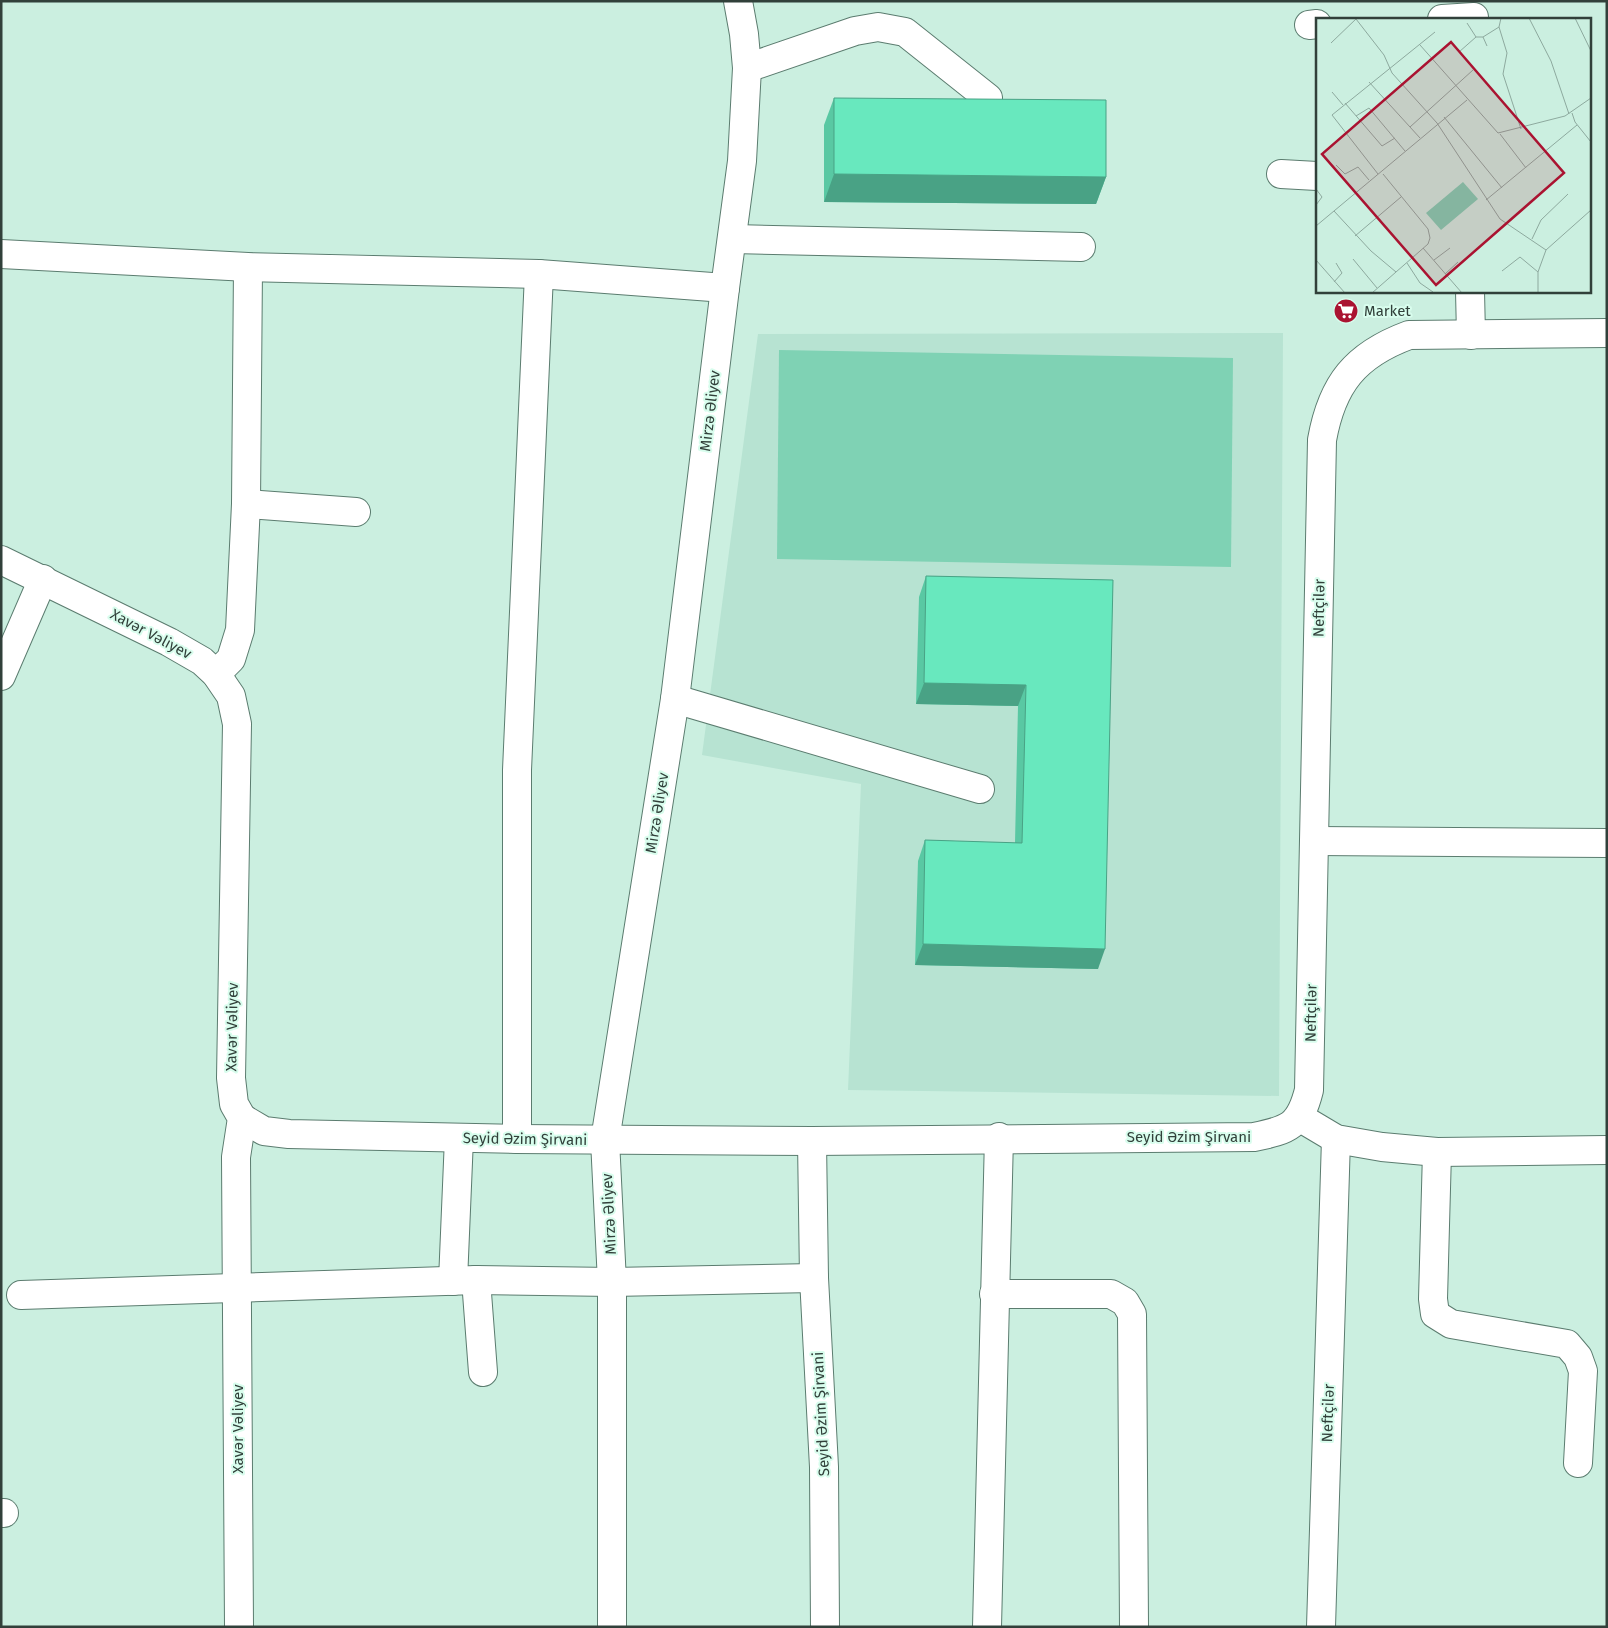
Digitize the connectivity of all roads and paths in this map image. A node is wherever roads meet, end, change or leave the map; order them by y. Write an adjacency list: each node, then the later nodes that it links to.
1 (738, 1): 4 (street, Mirzə Əliyev)
2 (1474, 12): 3 (street)
3 (1447, 18)
4 (747, 68): 5 (street); 8 (street, Mirzə Əliyev)
5 (988, 98)
6 (1282, 174): 7 (street)
7 (1316, 176)
8 (733, 239): 9 (street); 13 (street, Mirzə Əliyev)
9 (1081, 247)
10 (1, 254): 11 (street)
11 (248, 267): 12 (street); 17 (street)
12 (539, 274): 13 (street); 31 (street)
13 (725, 288): 23 (street, Mirzə Əliyev)
14 (1470, 292): 16 (street)
15 (1607, 333): 16 (street, Neftçilər)
16 (1471, 335): 25 (street, Neftçilər)
17 (246, 504): 18 (street); 21 (street)
18 (356, 512)
19 (1, 560): 20 (street, Xavər Vəliyev)
20 (44, 580): 21 (street, Xavər Vəliyev); 22 (street)
21 (216, 674): 28 (street, Xavər Vəliyev)
22 (1, 676)
23 (676, 699): 24 (street); 33 (street, Mirzə Əliyev)
24 (980, 789)
25 (1315, 841): 26 (street); 27 (street, Neftçilər)
26 (1607, 843)
27 (1299, 1117): 29 (street, Seyid Əzim Şirvani); 32 (street)
28 (242, 1118): 30 (street, Seyid Əzim Şirvani); 40 (street, Xavər Vəliyev)
29 (999, 1137): 34 (street, Seyid Əzim Şirvani); 41 (street)
30 (459, 1138): 31 (street, Seyid Əzim Şirvani); 38 (street)
31 (516, 1139): 33 (street, Seyid Əzim Şirvani)
32 (1336, 1139): 36 (street); 50 (street, Neftçilər)
33 (605, 1140): 34 (street, Seyid Əzim Şirvani); 39 (street, Mirzə Əliyev)
34 (812, 1141): 37 (street, Seyid Əzim Şirvani)
35 (1607, 1150): 36 (street)
36 (1437, 1152): 44 (street)
37 (814, 1278): 39 (street); 47 (street, Seyid Əzim Şirvani)
38 (465, 1281): 39 (street); 40 (street); 43 (street)
39 (612, 1282): 46 (street, Mirzə Əliyev)
40 (238, 1286): 42 (street); 45 (street, Xavər Vəliyev)
41 (994, 1294): 48 (street); 49 (street)
42 (21, 1295)
43 (483, 1372)
44 (1578, 1463)
45 (239, 1627)
46 (612, 1627)
47 (825, 1627)
48 (987, 1627)
49 (1134, 1627)
50 (1321, 1627)

